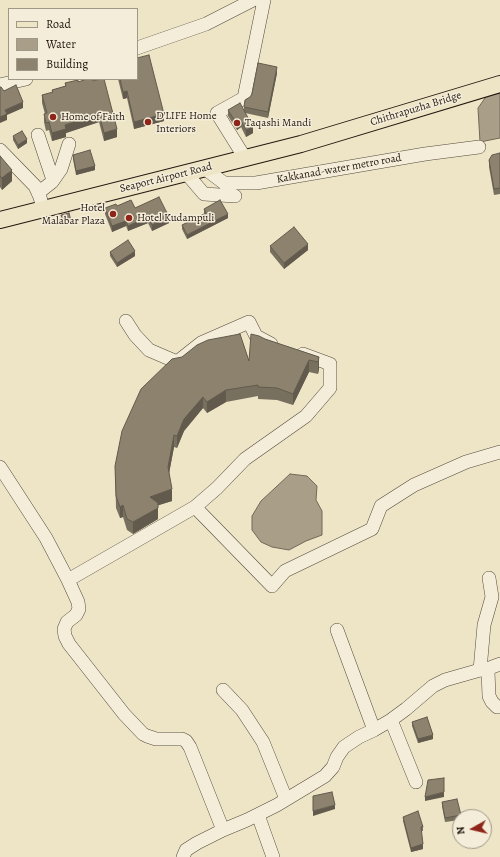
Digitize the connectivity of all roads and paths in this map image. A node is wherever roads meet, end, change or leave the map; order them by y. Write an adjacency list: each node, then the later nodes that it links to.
1 (264, 0): 12 (street)
2 (250, 1): 3 (street)
3 (138, 48)
4 (22, 80): 6 (street)
5 (500, 84): 8 (main road, Chithrapuzha Bridge)
6 (0, 85)
7 (38, 135): 15 (street)
8 (332, 135): 12 (main road, Seaport Airport Road)
9 (69, 144): 15 (street)
10 (479, 148): 13 (street, Kakkanad-water metro road)
11 (0, 150): 16 (street)
12 (245, 158): 13 (main road, Seaport Airport Road)
13 (204, 168): 14 (main road, Seaport Airport Road)
14 (186, 173): 17 (street); 18 (main road, Seaport Airport Road)
15 (53, 180): 16 (street)
16 (38, 193): 18 (street)
17 (235, 196)
18 (43, 209): 19 (main road, Seaport Airport Road)
19 (0, 220)
20 (126, 321): 21 (street)
21 (281, 347)
22 (294, 351): 25 (street)
23 (500, 452): 25 (street)
24 (0, 467): 27 (street)
25 (195, 507): 27 (street)
26 (489, 578): 30 (street)
27 (68, 580): 38 (street)
28 (337, 630): 34 (street)
29 (500, 664): 30 (street)
30 (482, 670): 32 (street); 33 (street)
31 (223, 690): 36 (street)
32 (500, 707)
33 (391, 720): 34 (street); 35 (street)
34 (374, 730): 36 (street)
35 (416, 782)
36 (286, 799): 37 (street)
37 (258, 815): 38 (street); 40 (street)
38 (223, 830): 39 (street)
39 (183, 857)
40 (273, 857)

